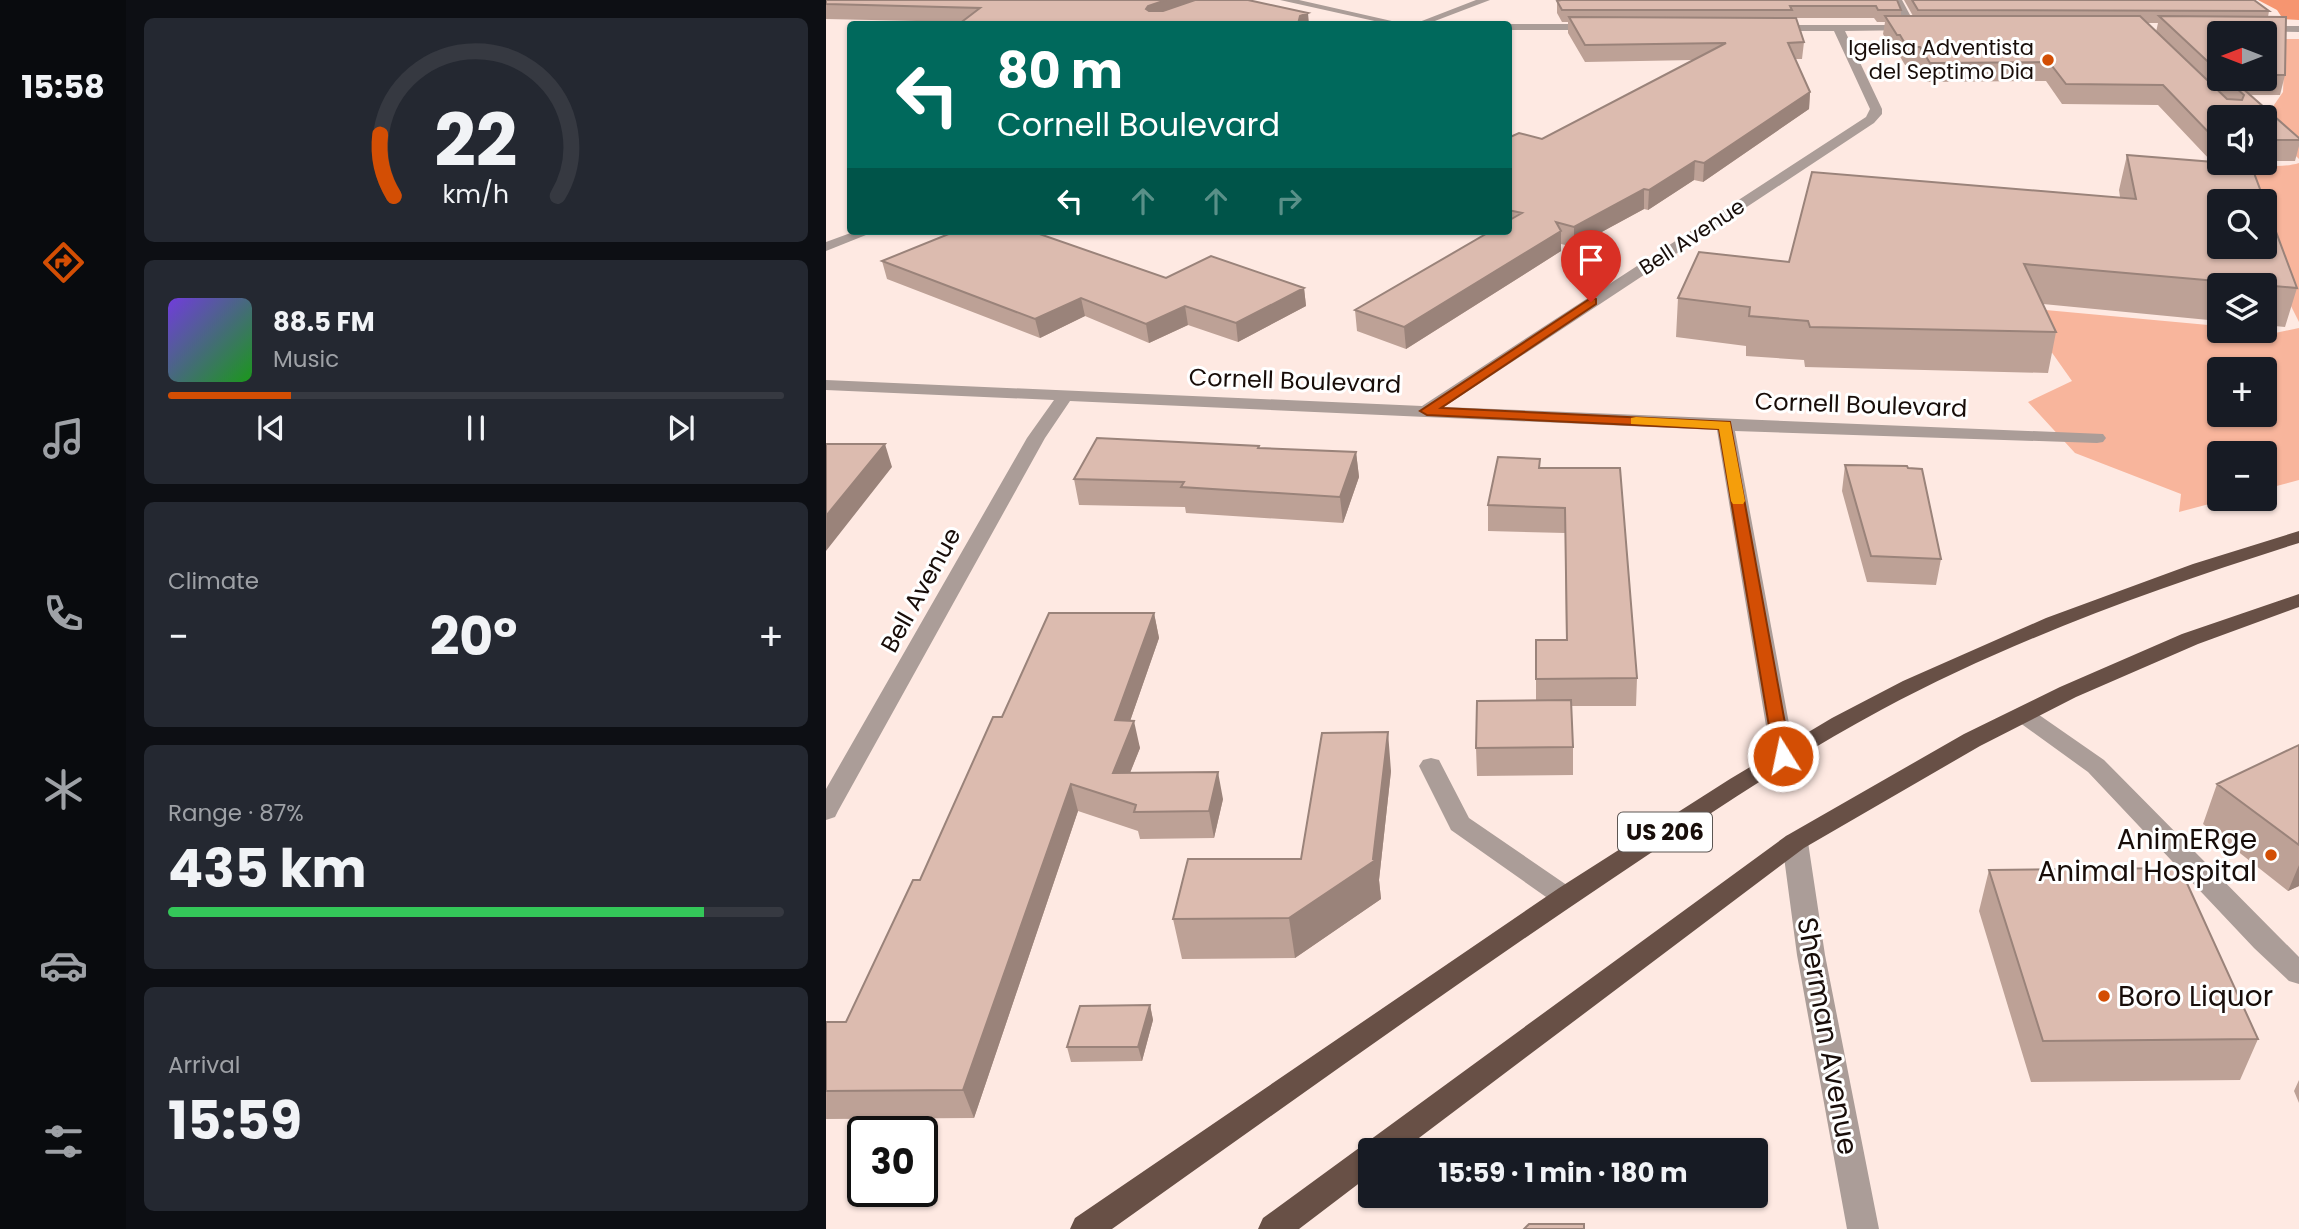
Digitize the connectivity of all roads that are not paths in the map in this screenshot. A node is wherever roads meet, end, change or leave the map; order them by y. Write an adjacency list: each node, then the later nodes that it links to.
1 (1285, 0): 4 (street)
2 (1485, 0): 5 (street)
3 (1897, 0): 10 (street)
4 (1386, 21)
5 (1427, 21)
6 (1512, 27): 7 (street)
7 (1614, 27)
8 (1755, 28): 9 (street)
9 (1838, 28): 10 (street); 18 (street, Bell Avenue)
10 (1911, 28): 11 (street)
11 (1924, 28)
12 (2277, 29): 13 (street)
13 (2299, 29)
14 (858, 235): 15 (street)
15 (826, 247)
16 (826, 385): 17 (street, Cornell Boulevard)
17 (1065, 396): 18 (street, Cornell Boulevard); 26 (street, Bell Avenue)
18 (1427, 411): 19 (street, Cornell Boulevard)
19 (1725, 425): 20 (street, Cornell Boulevard); 24 (street)
20 (2097, 438)
21 (2299, 537): 24 (highway, US 206)
22 (2299, 600): 23 (highway)
23 (2024, 715): 27 (highway); 29 (street)
24 (1783, 756): 28 (highway, US 206)
25 (1431, 766): 28 (street)
26 (826, 811)
27 (1795, 842): 30 (highway); 34 (street, Sherman Avenue)
28 (1565, 897): 32 (highway, US 206)
29 (2299, 973)
30 (1395, 1138)
31 (1358, 1166): 33 (highway)
32 (1086, 1229)
33 (1274, 1229)
34 (1863, 1229)

